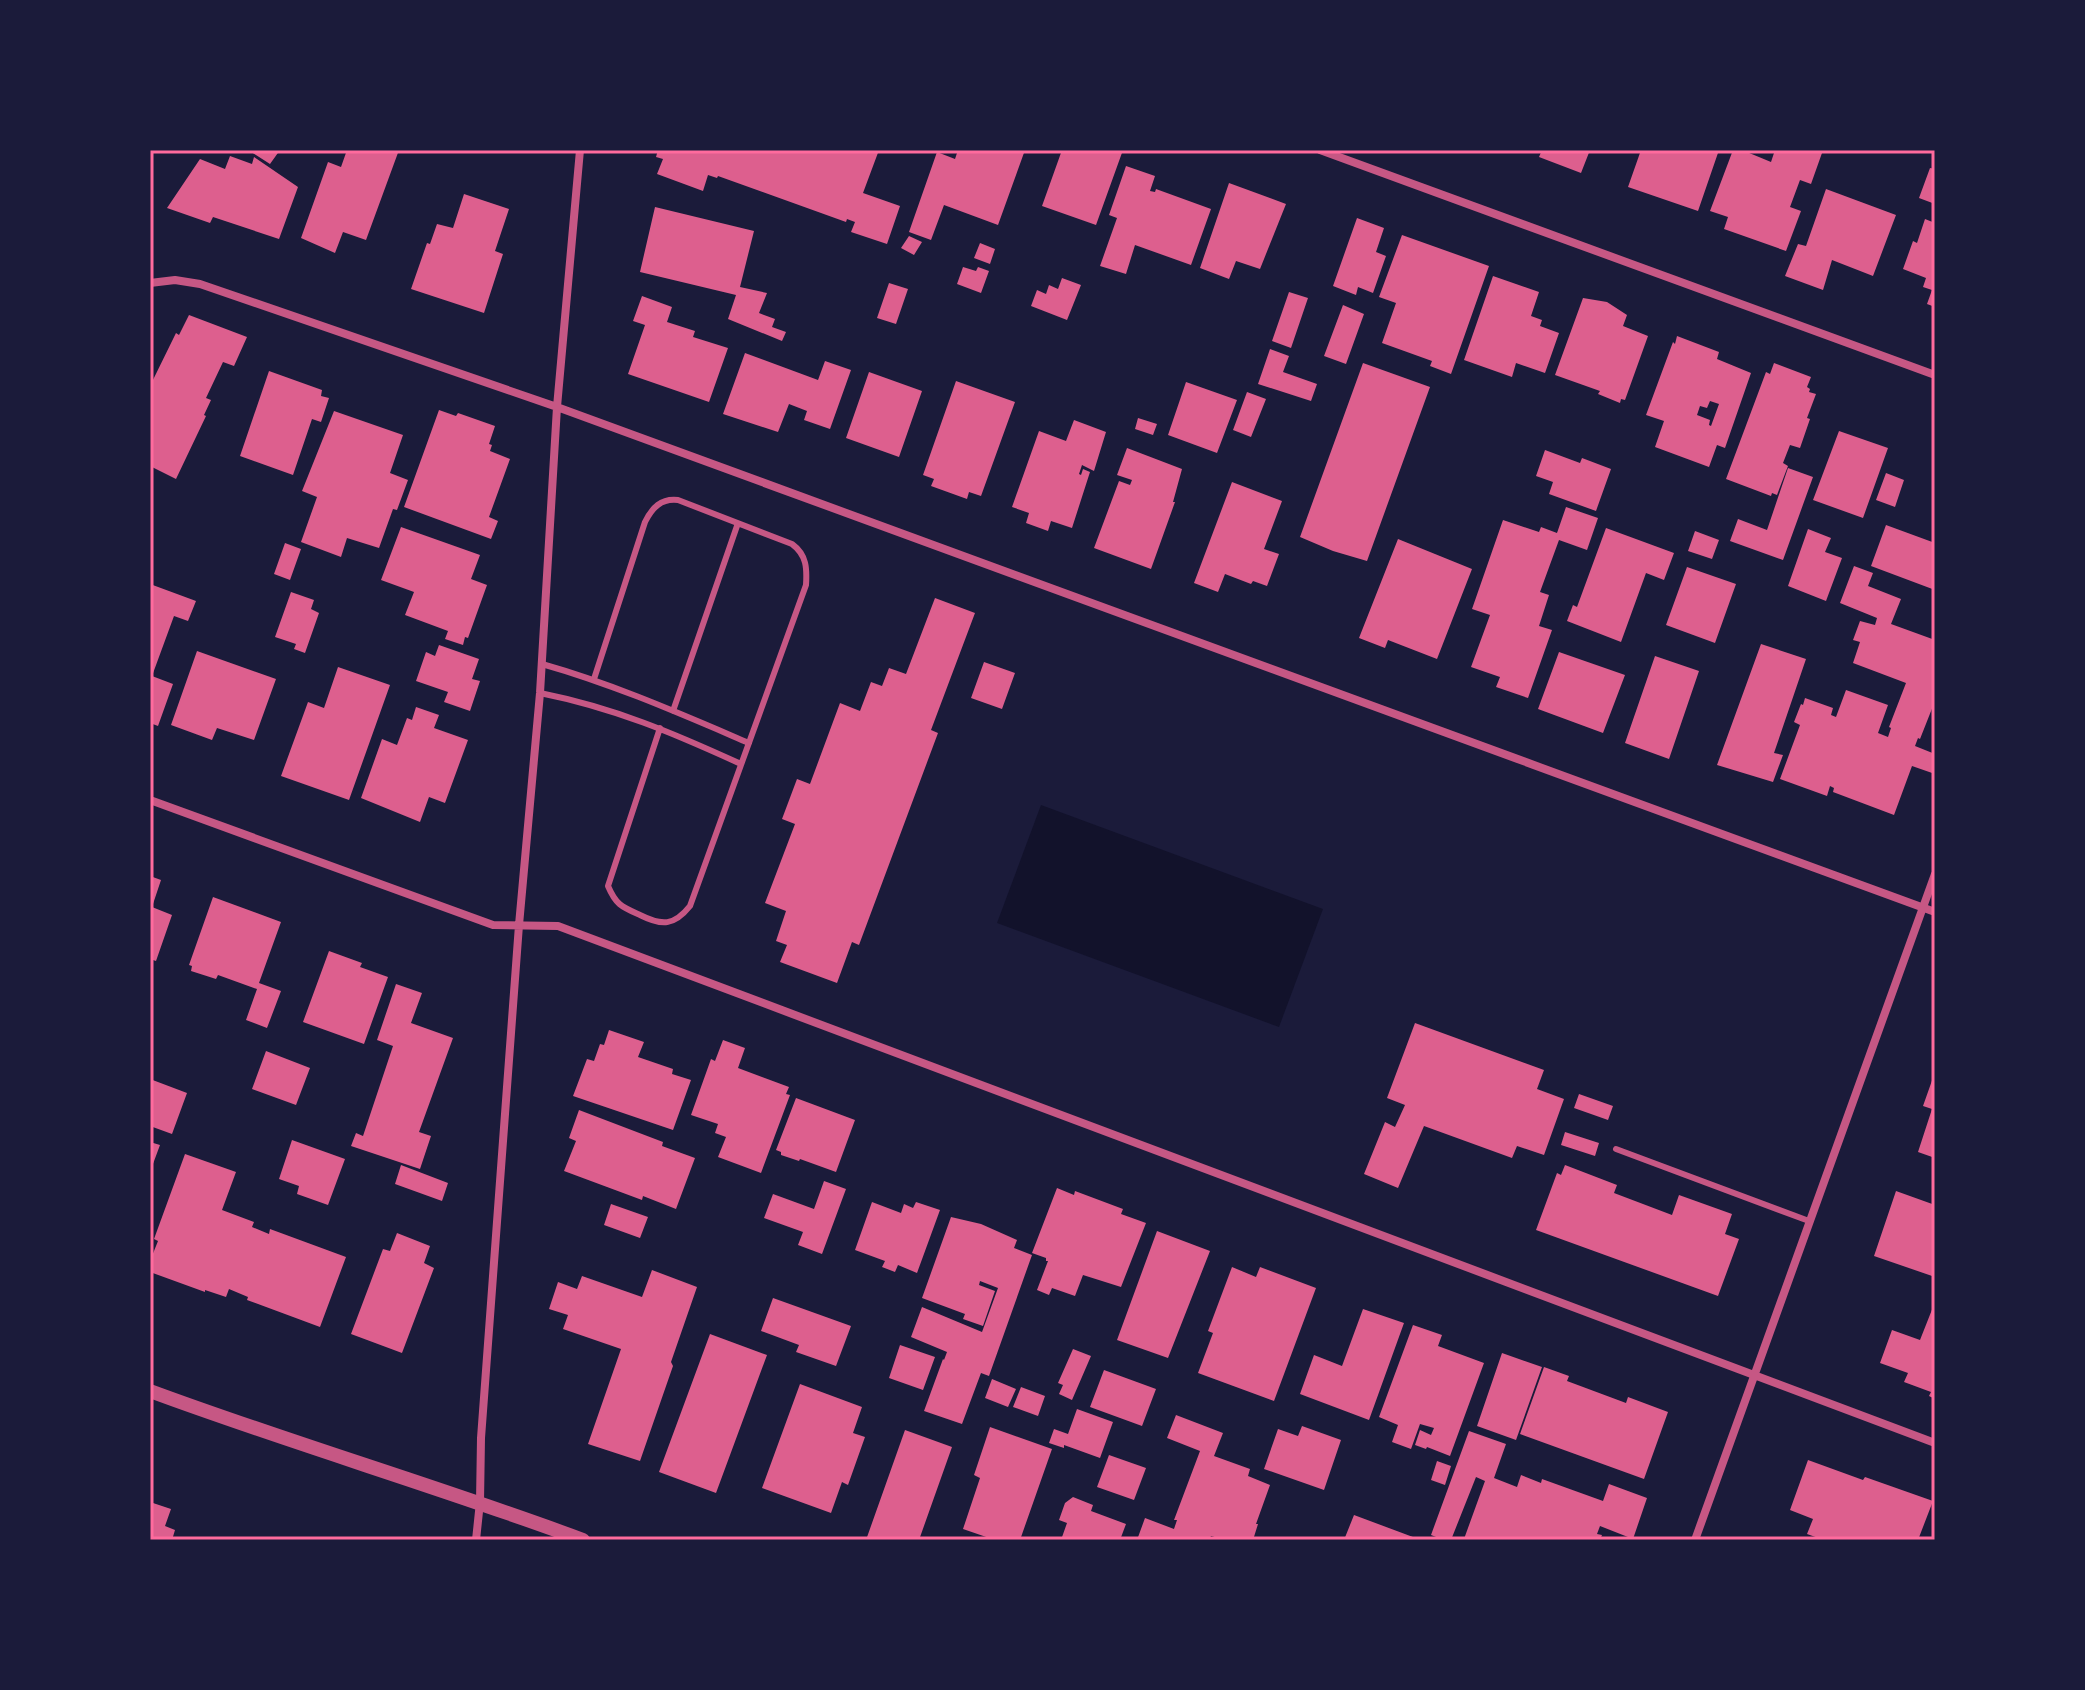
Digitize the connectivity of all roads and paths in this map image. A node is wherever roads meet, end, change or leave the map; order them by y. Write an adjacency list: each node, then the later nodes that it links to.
1 (580, 150): 5 (street)
2 (1320, 150): 4 (street)
3 (150, 283): 5 (street)
4 (1935, 375)
5 (557, 407): 7 (street); 16 (street)
6 (738, 523): 8 (lane); 10 (lane); 12 (lane)
7 (542, 664): 8 (lane); 9 (street)
8 (594, 679): 10 (lane)
9 (540, 693): 11 (lane); 18 (street)
10 (673, 711): 12 (lane)
11 (660, 728): 13 (lane); 13 (lane)
12 (749, 743): 13 (lane)
13 (741, 764)
14 (150, 800): 18 (street)
15 (1935, 874): 16 (street)
16 (1922, 907): 17 (street); 20 (street)
17 (1935, 912)
18 (519, 925): 21 (street); 24 (street)
19 (1616, 1149): 20 (lane)
20 (1809, 1221): 21 (street)
21 (1754, 1375): 23 (street); 27 (street)
22 (150, 1391): 24 (street)
23 (1935, 1443)
24 (480, 1502): 25 (street); 26 (street)
25 (476, 1540)
26 (583, 1540)
27 (1695, 1540)

